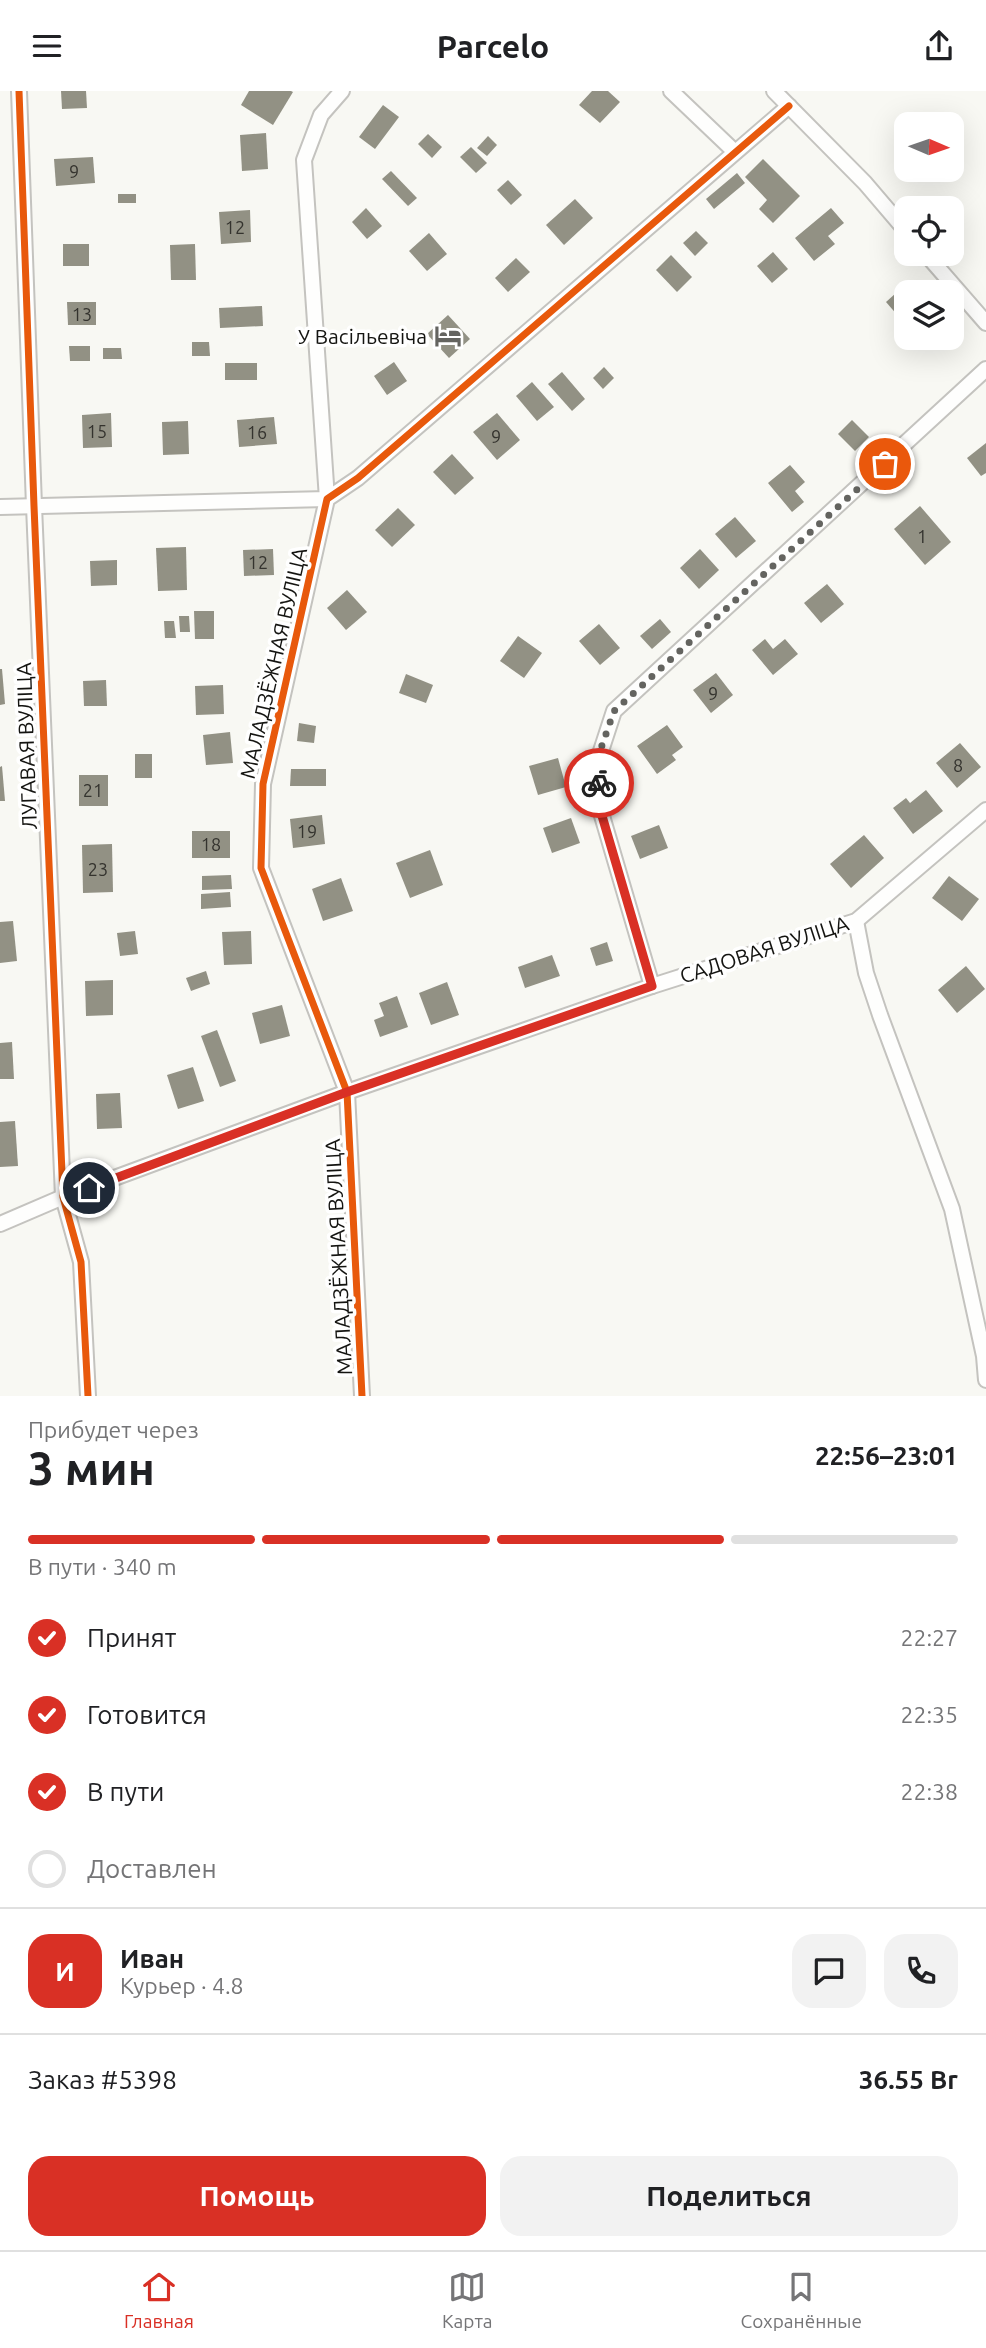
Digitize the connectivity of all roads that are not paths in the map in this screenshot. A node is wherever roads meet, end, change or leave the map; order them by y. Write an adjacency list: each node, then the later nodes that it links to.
1 (19, 91): 12 (street, ЛУГАВАЯ ВУЛІЦА)
2 (342, 91): 11 (street, МАЛАДЗЁЖНАЯ ВУЛІЦА)
3 (671, 91): 6 (street)
4 (774, 91): 5 (street)
5 (789, 106): 6 (street); 7 (street)
6 (735, 152): 11 (street)
7 (894, 217)
8 (936, 266): 9 (street)
9 (986, 323)
10 (986, 369): 16 (street)
11 (327, 499): 12 (street); 17 (street, МАЛАДЗЁЖНАЯ ВУЛІЦА)
12 (34, 506): 13 (street); 18 (street, ЛУГАВАЯ ВУЛІЦА)
13 (0, 507)
14 (986, 810): 15 (street, САДОВАЯ ВУЛІЦА)
15 (856, 921): 16 (street, САДОВАЯ ВУЛІЦА); 20 (street)
16 (652, 986): 17 (street, САДОВАЯ ВУЛІЦА)
17 (347, 1092): 18 (street, САДОВАЯ ВУЛІЦА); 22 (street, МАЛАДЗЁЖНАЯ ВУЛІЦА)
18 (63, 1197): 19 (street, САДОВАЯ ВУЛІЦА); 21 (street, ЛУГАВАЯ ВУЛІЦА)
19 (0, 1224)
20 (986, 1380)
21 (88, 1396)
22 (362, 1396)

